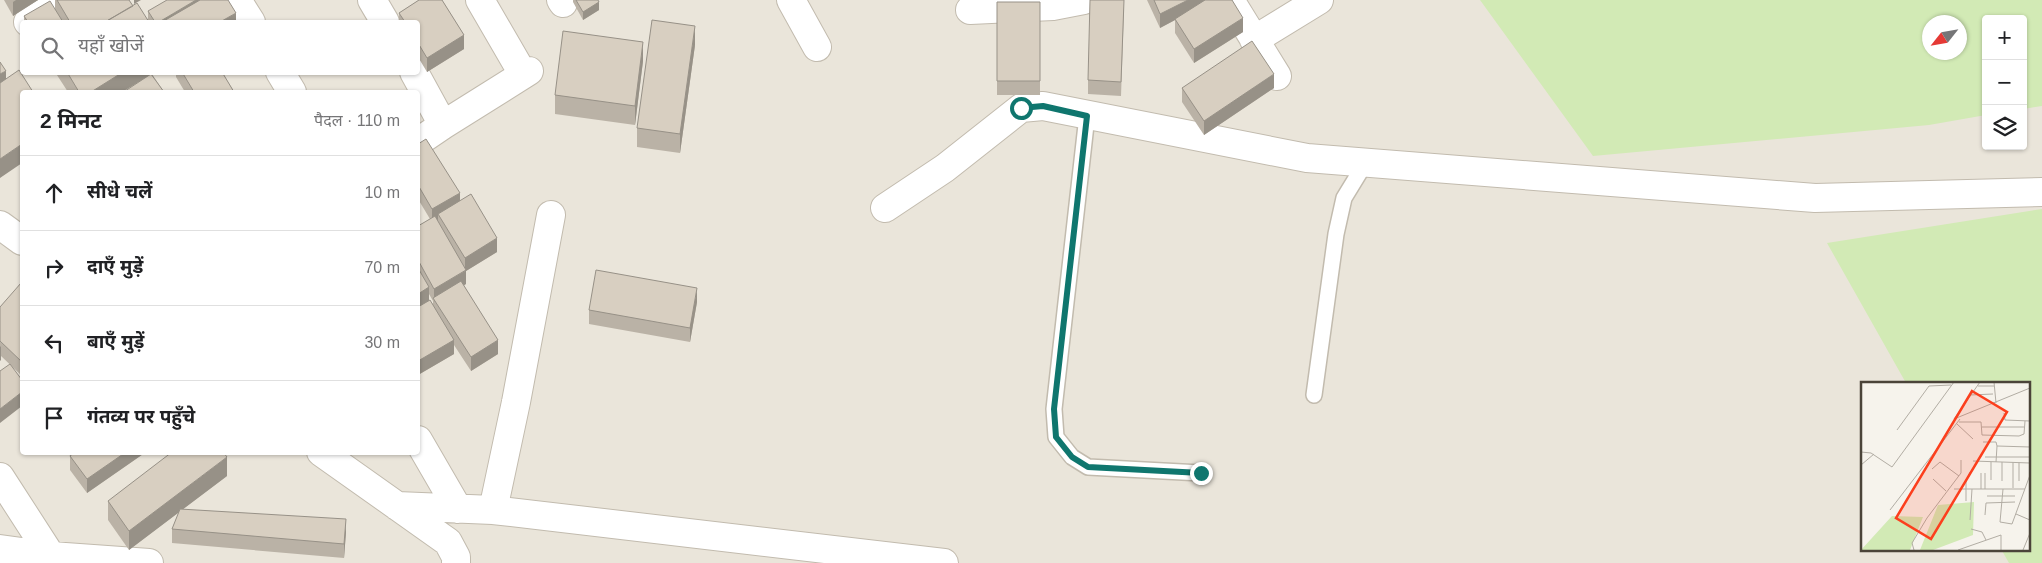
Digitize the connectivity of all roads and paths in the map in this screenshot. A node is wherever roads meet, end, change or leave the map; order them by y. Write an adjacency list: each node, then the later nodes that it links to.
1 (66, 0): 11 (street)
2 (237, 0): 12 (street)
3 (372, 0): 13 (street)
4 (480, 0): 21 (street)
5 (791, 0): 15 (street)
6 (1084, 0): 9 (street)
7 (1230, 0): 14 (street)
8 (1319, 0): 14 (street)
9 (1051, 3): 10 (street)
10 (970, 10)
11 (31, 20)
12 (250, 20)
13 (384, 20)
14 (1254, 40): 18 (street)
15 (817, 47)
16 (282, 75): 19 (street)
17 (416, 75): 21 (street)
18 (1277, 76)
19 (291, 90)
20 (1087, 116): 23 (street); 25 (street); 32 (lane)
21 (443, 125): 22 (street)
22 (420, 141)
23 (1366, 162): 24 (street); 29 (lane)
24 (2042, 192)
25 (885, 208)
26 (551, 215): 36 (street)
27 (0, 225): 28 (street)
28 (20, 240)
29 (1314, 395)
30 (420, 443): 35 (street)
31 (325, 455): 34 (street)
32 (1201, 473)
33 (0, 477): 38 (street)
34 (397, 506): 35 (street); 40 (street)
35 (458, 509): 36 (street)
36 (494, 510): 41 (street)
37 (0, 548): 38 (street)
38 (51, 556): 39 (street)
39 (149, 563)
40 (456, 563)
41 (944, 563)

